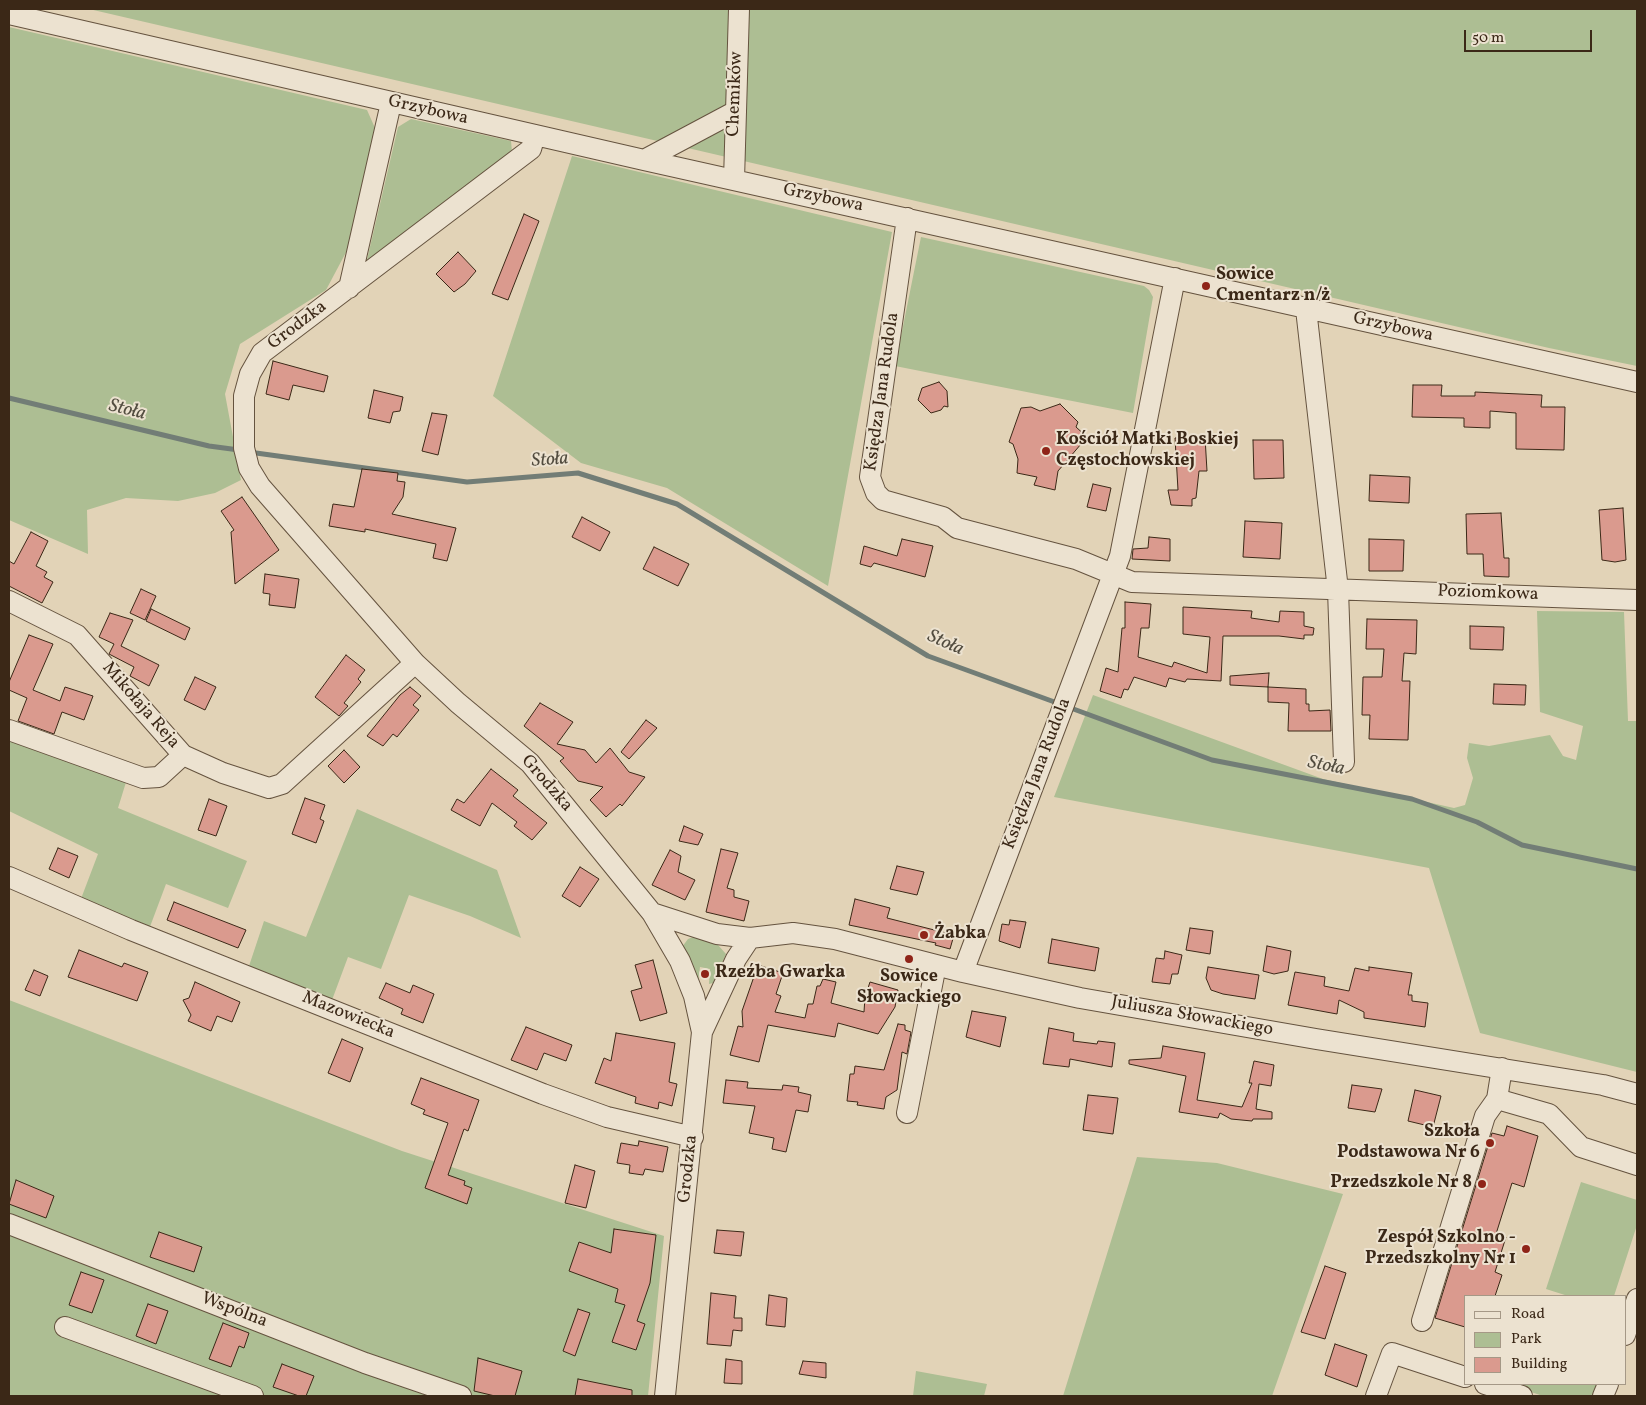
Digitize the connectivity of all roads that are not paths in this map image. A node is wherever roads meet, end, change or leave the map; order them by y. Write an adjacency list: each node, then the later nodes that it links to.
1 (739, 9): 4 (street, Chemików)
2 (9, 14): 3 (street, Grzybowa)
3 (391, 103): 5 (street, Grzybowa); 10 (street)
4 (736, 111): 6 (street); 7 (street, Chemików)
5 (535, 135): 6 (street, Grzybowa); 10 (street, Grodzka)
6 (644, 160): 7 (street, Grzybowa)
7 (734, 180): 8 (street, Grzybowa)
8 (907, 218): 9 (street, Grzybowa); 13 (street, Księdza Jana Rudola)
9 (1175, 278): 11 (street, Grzybowa); 13 (street, Księdza Jana Rudola)
10 (349, 288): 17 (street, Grodzka)
11 (1306, 308): 12 (street, Grzybowa); 14 (street)
12 (1637, 382)
13 (1113, 575): 14 (street, Poziomkowa); 25 (street, Księdza Jana Rudola)
14 (1338, 590): 15 (street, Poziomkowa); 20 (street)
15 (1637, 600)
16 (9, 601): 19 (street, Mikołaja Reja)
17 (416, 663): 19 (street, Mikołaja Reja); 22 (street, Grodzka)
18 (9, 730): 19 (street)
19 (183, 755)
20 (1344, 762)
21 (9, 877): 31 (street, Mazowiecka)
22 (652, 913): 23 (street, Juliusza Słowackiego); 26 (street, Grodzka)
23 (750, 938): 24 (street, Juliusza Słowackiego); 26 (street)
24 (936, 965): 25 (street, Juliusza Słowackiego); 30 (street)
25 (963, 972): 27 (street, Juliusza Słowackiego)
26 (702, 1032): 31 (street, Grodzka)
27 (1502, 1068): 28 (street, Juliusza Słowackiego); 29 (street)
28 (1637, 1094)
29 (1497, 1099): 32 (street); 35 (street)
30 (907, 1113)
31 (693, 1137): 42 (street, Grodzka)
32 (1637, 1165)
33 (9, 1224): 41 (street, Wspólna)
34 (1637, 1299): 37 (street)
35 (1422, 1321)
36 (65, 1326): 40 (street)
37 (1626, 1332)
38 (1464, 1377): 43 (street)
39 (1488, 1385): 44 (street)
40 (253, 1396)
41 (461, 1396)
42 (665, 1396)
43 (1376, 1396)
44 (1522, 1396)

